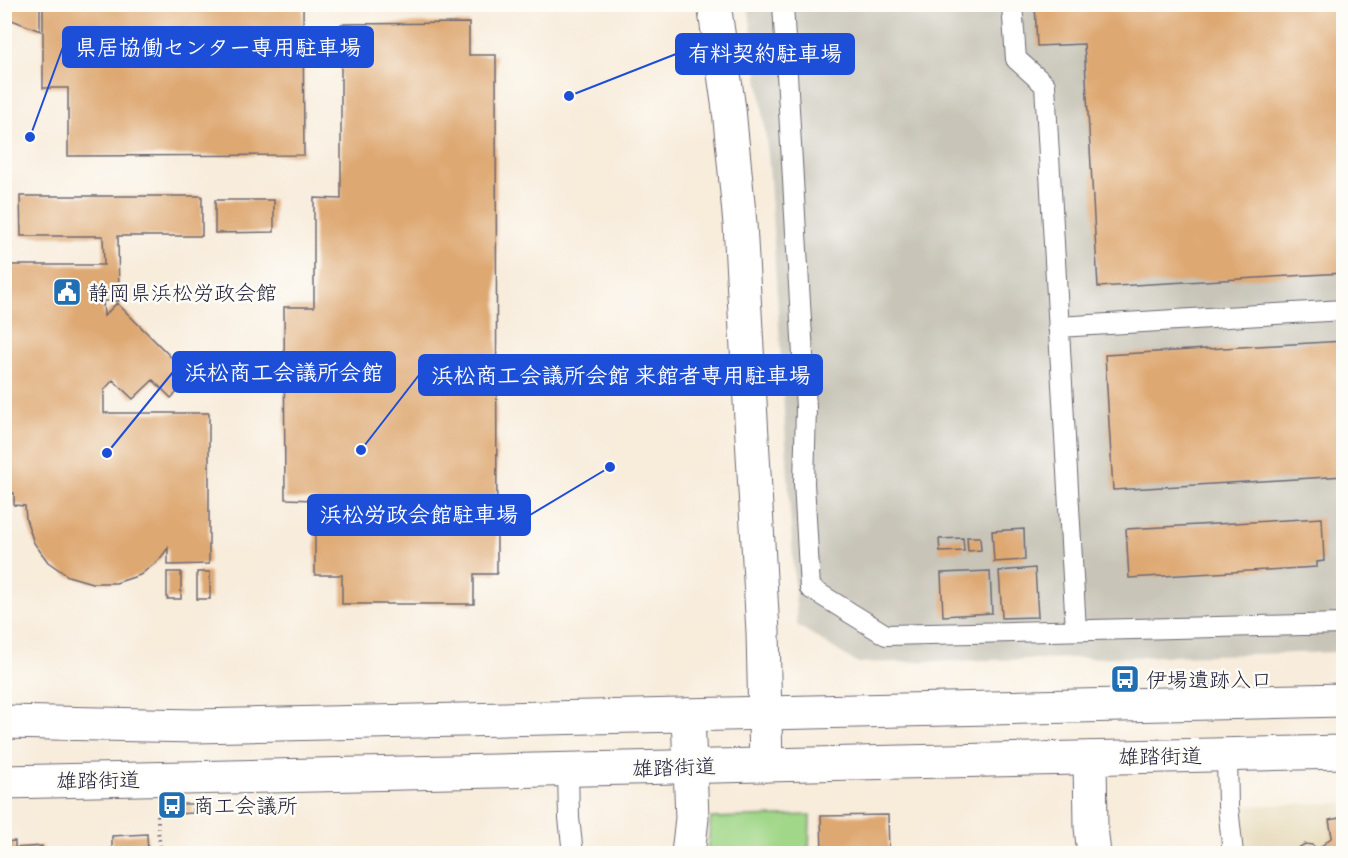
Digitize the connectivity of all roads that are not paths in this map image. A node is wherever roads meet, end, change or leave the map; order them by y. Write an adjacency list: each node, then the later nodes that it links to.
1 (714, 4): 9 (main road)
2 (783, 4): 7 (lane)
3 (1012, 4): 5 (lane)
4 (1344, 310): 5 (lane)
5 (1058, 327): 7 (lane)
6 (1344, 624): 7 (lane)
7 (1076, 630)
8 (1344, 700): 9 (main road)
9 (765, 713): 10 (main road); 15 (main road)
10 (688, 715): 11 (main road); 16 (main road)
11 (4, 722)
12 (1344, 752): 13 (main road, 雄踏街道)
13 (1227, 755): 14 (main road, 雄踏街道); 22 (lane)
14 (1090, 758): 15 (main road, 雄踏街道); 21 (main road)
15 (766, 765): 16 (main road, 雄踏街道)
16 (690, 766): 17 (main road, 雄踏街道); 20 (main road)
17 (568, 769): 18 (main road, 雄踏街道); 19 (lane)
18 (4, 782)
19 (573, 854)
20 (688, 854)
21 (1094, 854)
22 (1233, 854)

